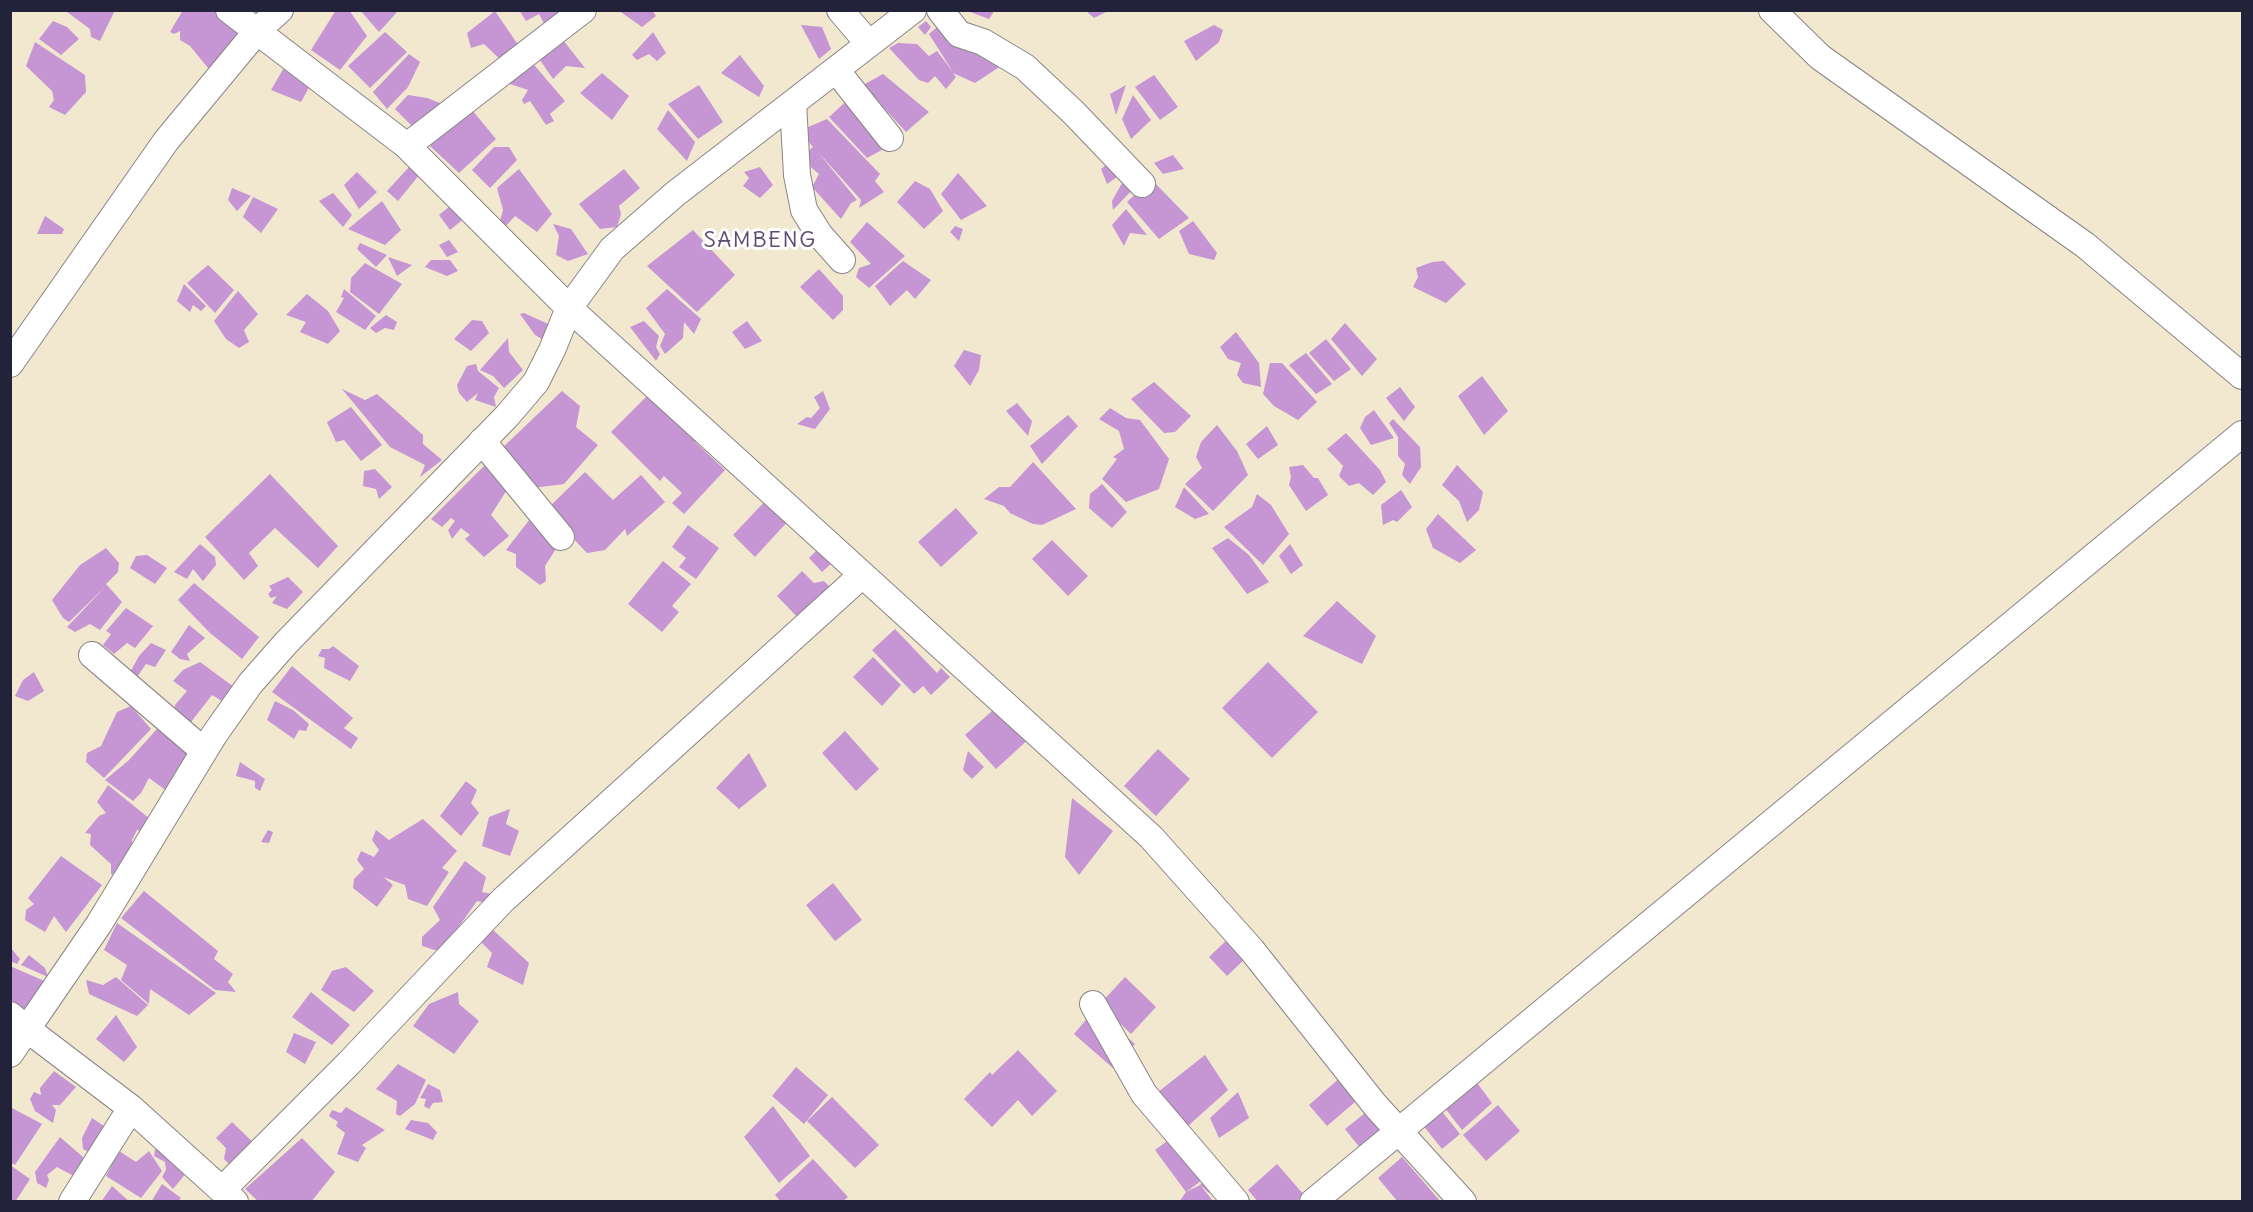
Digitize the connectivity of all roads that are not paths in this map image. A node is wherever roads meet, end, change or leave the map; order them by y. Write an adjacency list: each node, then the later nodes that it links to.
1 (229, 10): 8 (street)
2 (280, 10): 8 (street)
3 (583, 10): 13 (street)
4 (840, 10): 9 (street)
5 (913, 10): 9 (street)
6 (940, 10): 14 (street)
7 (1772, 10): 18 (street)
8 (258, 30): 13 (street); 17 (street)
9 (869, 44): 10 (street)
10 (836, 70): 11 (street); 12 (street)
11 (793, 103): 15 (street); 16 (street)
12 (890, 138)
13 (406, 146): 16 (street)
14 (1142, 184)
15 (842, 260)
16 (569, 308): 20 (street); 22 (street)
17 (10, 364)
18 (2242, 376)
19 (2242, 434): 29 (street)
20 (482, 441): 21 (street); 24 (street)
21 (561, 537)
22 (862, 575): 29 (street); 30 (street)
23 (92, 655): 24 (street)
24 (204, 751): 26 (street)
25 (1093, 1004): 32 (street)
26 (19, 1022): 27 (street); 28 (street)
27 (10, 1054)
28 (131, 1108): 30 (street); 31 (street)
29 (1396, 1130): 33 (street); 34 (street)
30 (229, 1195)
31 (72, 1202)
32 (1236, 1202)
33 (1313, 1202)
34 (1463, 1202)

